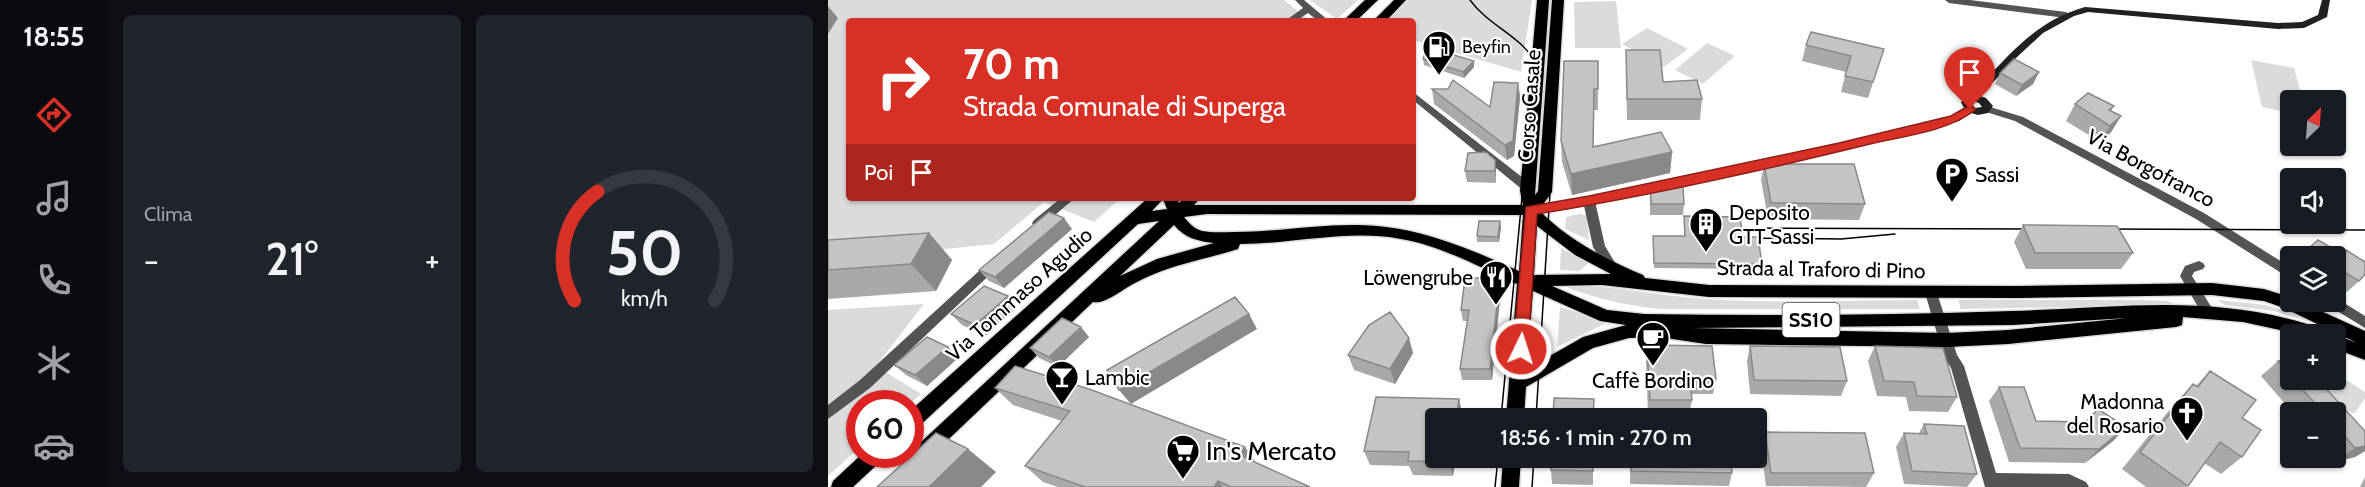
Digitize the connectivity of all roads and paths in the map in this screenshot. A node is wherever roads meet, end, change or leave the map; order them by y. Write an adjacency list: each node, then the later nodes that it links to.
1 (1299, 0): 8 (street)
2 (1372, 0): 12 (main road)
3 (1400, 0): 13 (main road)
4 (1543, 0): 16 (main road, Corso Casale)
5 (1558, 0): 23 (main road, Corso Casale)
6 (1948, 0): 9 (street)
7 (2326, 0): 9 (street)
8 (1309, 8): 10 (street); 11 (street)
9 (2066, 15): 15 (street)
10 (1294, 18)
11 (1321, 18)
12 (1352, 18)
13 (1382, 18)
14 (1416, 97): 16 (street)
15 (1971, 103): 20 (street); 30 (street, Via Borgofranco)
16 (1528, 188): 23 (main road, Corso Casale)
17 (1065, 201): 25 (street, Via Tommaso Agudio)
18 (1154, 201): 24 (main road, Via Tommaso Agudio)
19 (1273, 201): 22 (main road)
20 (1589, 201): 23 (street); 28 (street)
21 (1173, 205): 22 (main road); 24 (main road); 26 (main road); 37 (main road)
22 (1307, 208): 23 (main road)
23 (1531, 210): 28 (main road); 31 (main road, Corso Casale)
24 (1133, 219): 50 (main road, Via Tommaso Agudio)
25 (1032, 229)
26 (1266, 238): 31 (main road); 37 (main road)
27 (1006, 253): 51 (street, Via Tommaso Agudio)
28 (1611, 266): 32 (main road)
29 (2199, 266): 33 (street)
30 (2280, 267)
31 (1526, 282): 32 (main road, Strada al Traforo di Pino / SS10); 39 (main road, SS10); 48 (main road, Corso Casale)
32 (1653, 285): 34 (main road, Strada al Traforo di Pino / SS10)
33 (2194, 290): 34 (main road, Strada al Traforo di Pino / SS10); 36 (street); 44 (main road, Strada al Traforo di Pino / SS10)
34 (1931, 293): 38 (street)
35 (2346, 311): 41 (street)
36 (2209, 313): 38 (main road, SS10); 42 (main road, SS10); 45 (main road)
37 (1066, 316): 52 (main road)
38 (1940, 318): 40 (main road, SS10); 45 (street)
39 (1629, 319): 40 (main road, SS10); 43 (main road)
40 (1682, 321): 43 (main road, SS10)
41 (2365, 323)
42 (2288, 324)
43 (1659, 330): 45 (main road); 48 (main road, SS10)
44 (2365, 339)
45 (1947, 340): 55 (street)
46 (2346, 346): 47 (main road)
47 (2365, 353)
48 (1518, 383): 49 (main road, Corso Casale)
49 (1516, 408)
50 (924, 410)
51 (828, 412)
52 (924, 450)
53 (861, 468): 56 (main road)
54 (1511, 468): 57 (main road)
55 (1993, 484): 58 (street)
56 (840, 487)
57 (1510, 487)
58 (2081, 487)

